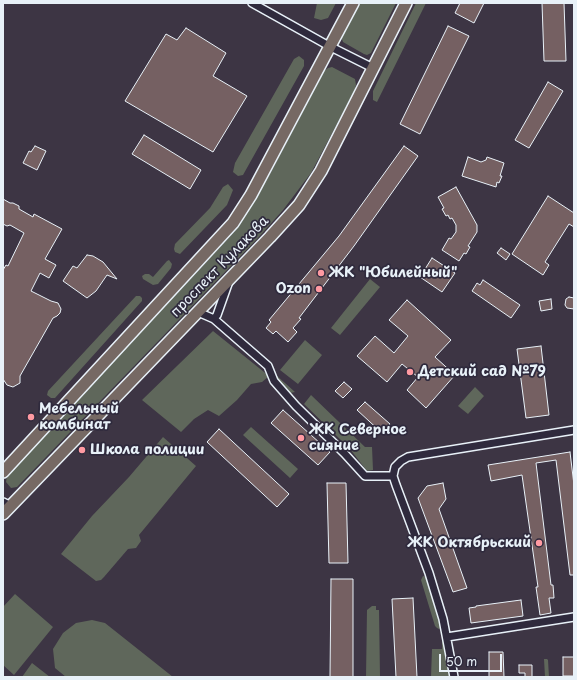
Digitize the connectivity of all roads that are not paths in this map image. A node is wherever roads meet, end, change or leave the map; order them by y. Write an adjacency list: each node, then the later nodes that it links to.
1 (252, 3): 4 (street)
2 (353, 3): 4 (main road, проспект Кулакова)
3 (406, 3): 5 (main road, проспект Кулакова)
4 (329, 46): 5 (street); 10 (main road, проспект Кулакова)
5 (373, 68): 6 (main road, проспект Кулакова)
6 (230, 279): 7 (main road, проспект Кулакова); 8 (street)
7 (198, 312): 8 (street); 12 (main road, проспект Кулакова)
8 (214, 319): 11 (street)
9 (574, 430): 11 (street)
10 (3, 472)
11 (393, 476): 15 (street)
12 (7, 504): 13 (main road, проспект Кулакова)
13 (3, 514)
14 (574, 617): 15 (street)
15 (447, 637): 16 (street)
16 (454, 677)

